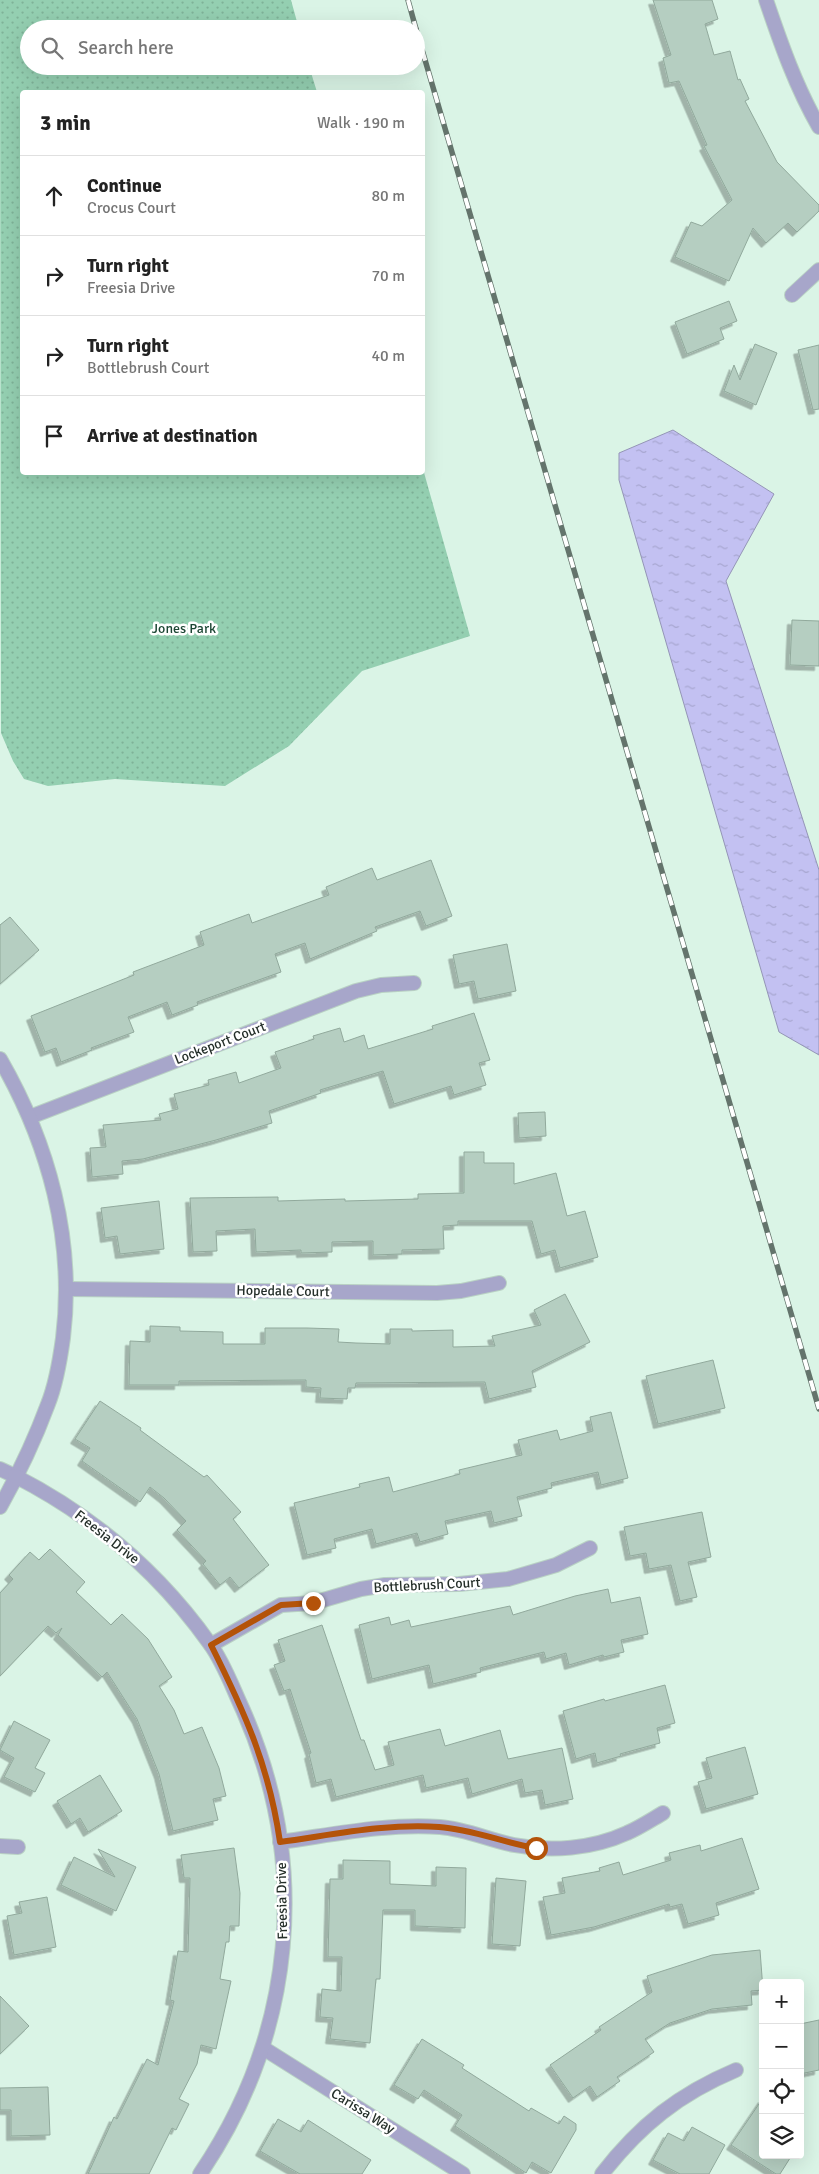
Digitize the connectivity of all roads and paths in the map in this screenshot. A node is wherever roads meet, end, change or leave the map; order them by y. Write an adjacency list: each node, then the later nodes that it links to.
1 (766, 0): 2 (street)
2 (819, 127)
3 (819, 270): 4 (street)
4 (792, 295)
5 (414, 983): 7 (street, Lockeport Court)
6 (0, 1060): 7 (street)
7 (30, 1117): 9 (street)
8 (499, 1284): 9 (street, Hopedale Court)
9 (66, 1289): 11 (street)
10 (0, 1469): 11 (street, Freesia Drive)
11 (15, 1476): 12 (street); 14 (street, Freesia Drive)
12 (0, 1507)
13 (590, 1548): 14 (street, Bottlebrush Court)
14 (211, 1645): 16 (street, Freesia Drive)
15 (663, 1813): 16 (street)
16 (280, 1842): 19 (street, Freesia Drive)
17 (0, 1846): 18 (street)
18 (18, 1847)
19 (263, 2048): 21 (street, Freesia Drive); 22 (street, Carissa Way)
20 (736, 2070): 23 (street)
21 (200, 2174)
22 (463, 2174)
23 (602, 2174)

